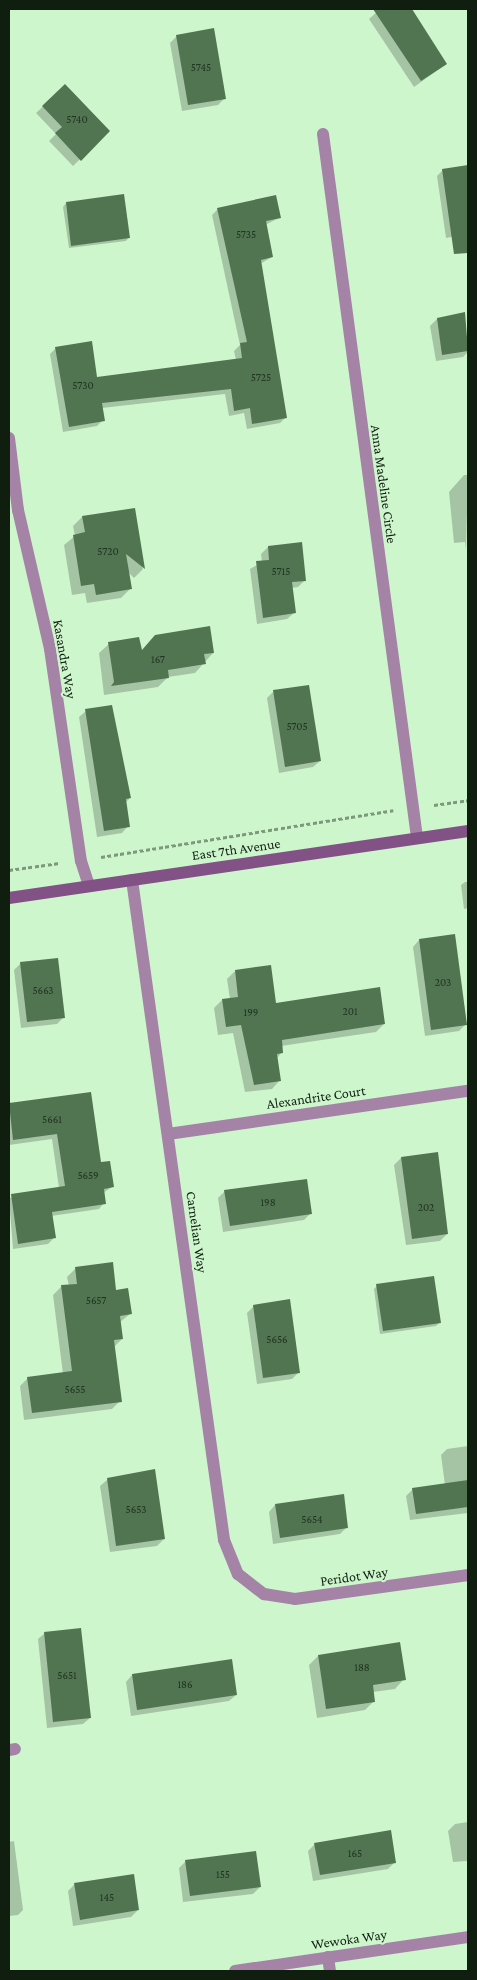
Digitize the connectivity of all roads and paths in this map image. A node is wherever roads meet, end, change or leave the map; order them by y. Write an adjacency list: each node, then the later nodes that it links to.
1 (323, 134): 4 (street, Anna Madeline Circle)
2 (9, 438): 7 (street, Kasandra Way)
3 (468, 800): 4 (path)
4 (412, 808): 6 (street, Anna Madeline Circle); 7 (path)
5 (468, 831): 6 (main road, East 7th Avenue)
6 (417, 838): 9 (main road, East 7th Avenue)
7 (81, 861): 8 (path); 10 (street, Kasandra Way)
8 (9, 870)
9 (132, 880): 10 (main road, East 7th Avenue); 13 (street, Carnelian Way)
10 (89, 886): 11 (main road, East 7th Avenue)
11 (9, 898)
12 (468, 1091): 13 (street, Alexandrite Court)
13 (168, 1134): 15 (street, Carnelian Way)
14 (468, 1575): 15 (street, Peridot Way)
15 (248, 1582)
16 (468, 1937): 17 (street, Wewoka Way)
17 (328, 1957): 18 (street, Wewoka Way); 19 (street)
18 (234, 1971)
19 (330, 1971)

